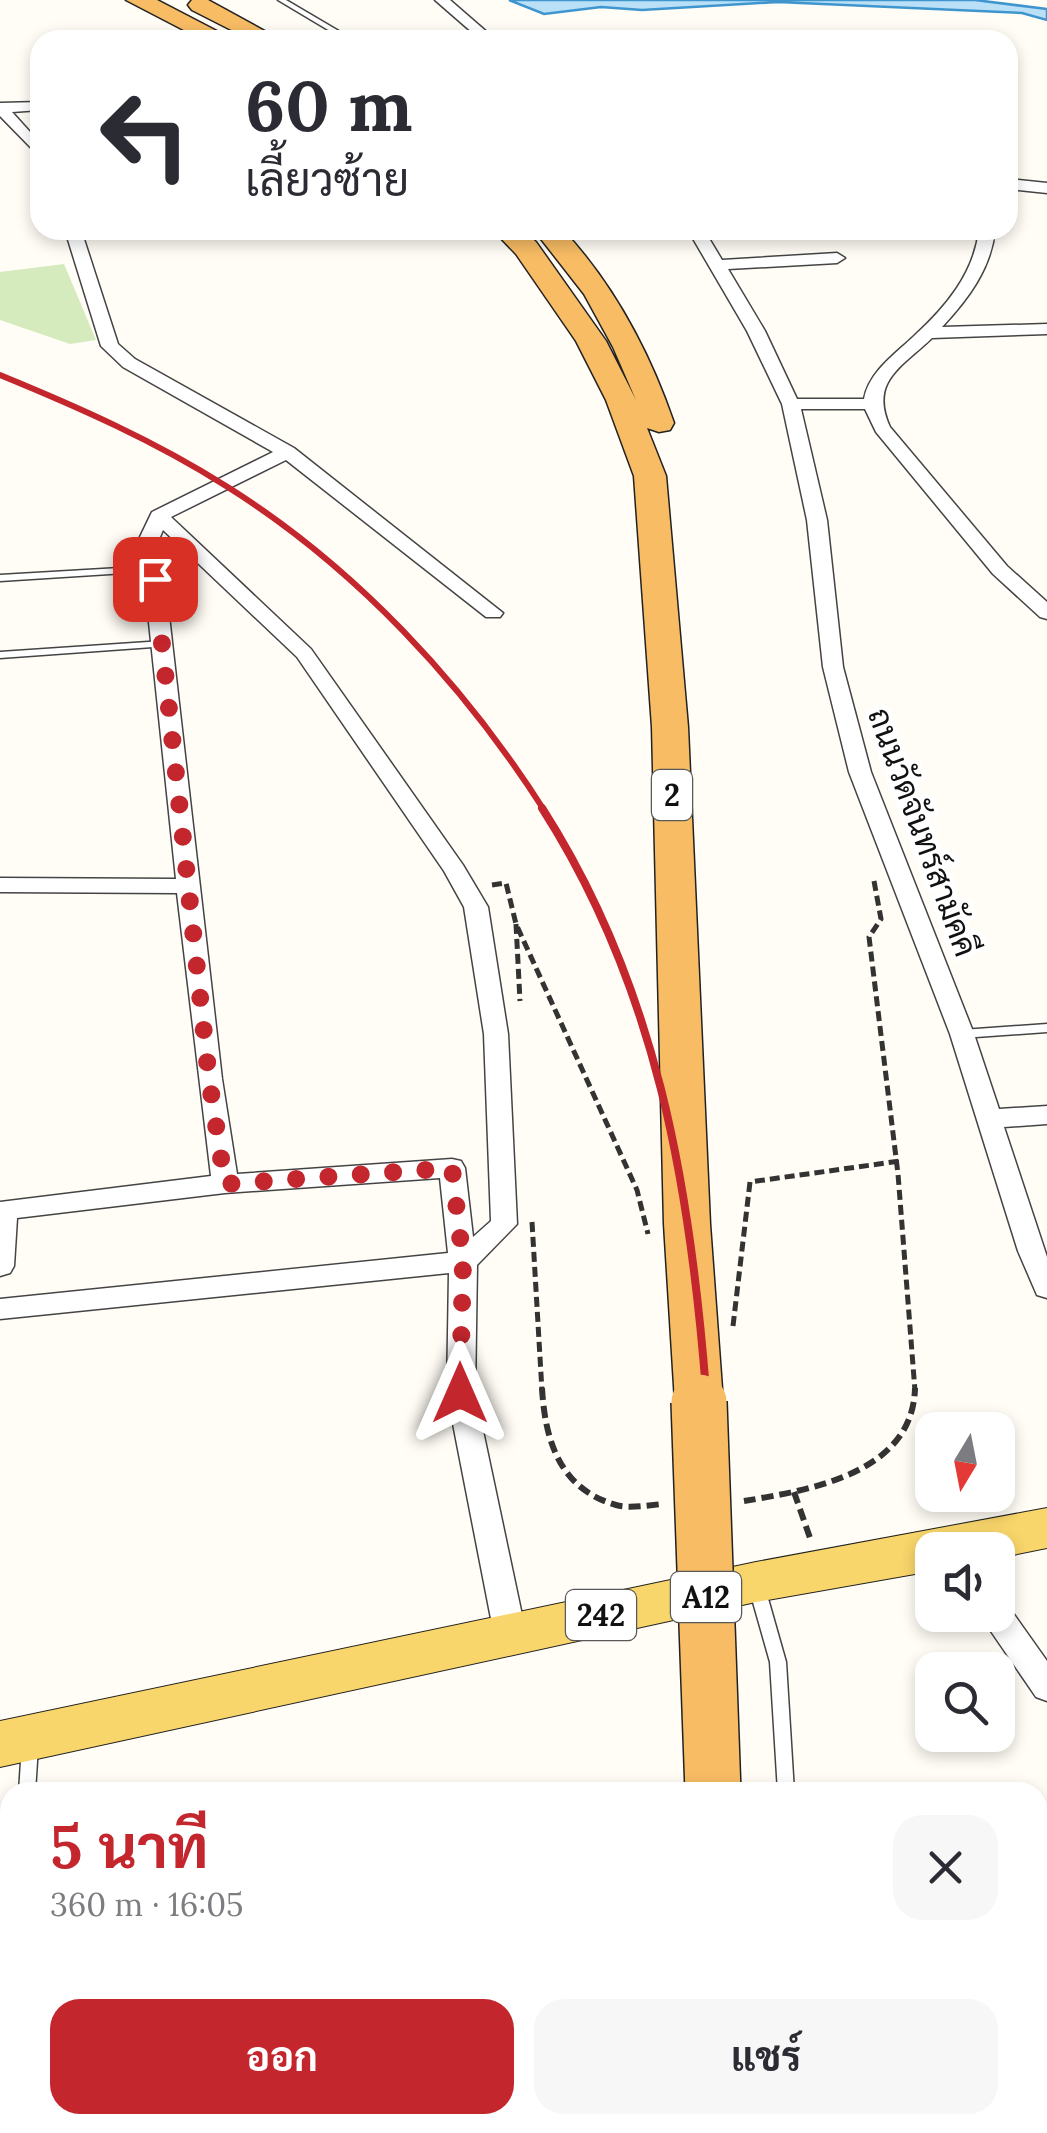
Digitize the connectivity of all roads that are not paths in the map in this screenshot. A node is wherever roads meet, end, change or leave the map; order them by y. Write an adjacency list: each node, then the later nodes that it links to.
1 (138, 0): 5 (highway)
2 (190, 0): 7 (highway)
3 (281, 0): 8 (lane)
4 (442, 0): 9 (street)
5 (163, 7): 6 (highway)
6 (204, 30)
7 (249, 30)
8 (333, 30)
9 (477, 30)
10 (30, 106): 11 (street)
11 (0, 107): 12 (street)
12 (30, 141)
13 (1018, 185): 14 (street)
14 (1047, 188)
15 (76, 240): 26 (street)
16 (518, 240): 45 (highway, 2)
17 (558, 240): 45 (highway, 2)
18 (703, 240): 21 (street, ถนนวัดจันทร์สามัคคี)
19 (987, 240): 23 (street)
20 (837, 258): 21 (street)
21 (719, 265): 24 (street, ถนนวัดจันทร์สามัคคี)
22 (1047, 329): 23 (street)
23 (927, 333): 25 (street)
24 (790, 404): 25 (street); 37 (street, ถนนวัดจันทร์สามัคคี)
25 (872, 404): 31 (street)
26 (288, 452): 27 (street); 30 (street)
27 (159, 516): 28 (street); 41 (street)
28 (154, 569): 29 (lane); 32 (street)
29 (0, 578)
30 (494, 612)
31 (1047, 613)
32 (164, 644): 33 (lane); 35 (street)
33 (0, 655)
34 (0, 885): 35 (street)
35 (188, 886): 40 (street)
36 (1047, 1028): 37 (lane)
37 (962, 1034): 39 (street, ถนนวัดจันทร์สามัคคี)
38 (1047, 1114): 39 (street)
39 (990, 1119): 43 (street, ถนนวัดจันทร์สามัคคี)
40 (225, 1184): 41 (street); 42 (street)
41 (463, 1262): 44 (street); 51 (street)
42 (0, 1266)
43 (1047, 1288)
44 (0, 1308)
45 (708, 1402): 55 (highway, A12, bridge); 56 (highway)
46 (1047, 1528): 47 (main road, 242)
47 (1015, 1535)
48 (915, 1555): 49 (main road, 242)
49 (756, 1582): 51 (main road, 242); 57 (lane)
50 (1009, 1632): 52 (street)
51 (510, 1634): 53 (main road, 242)
52 (1047, 1687)
53 (15, 1742): 54 (lane)
54 (25, 1782)
55 (713, 1782)
56 (732, 1782)
57 (785, 1782)

